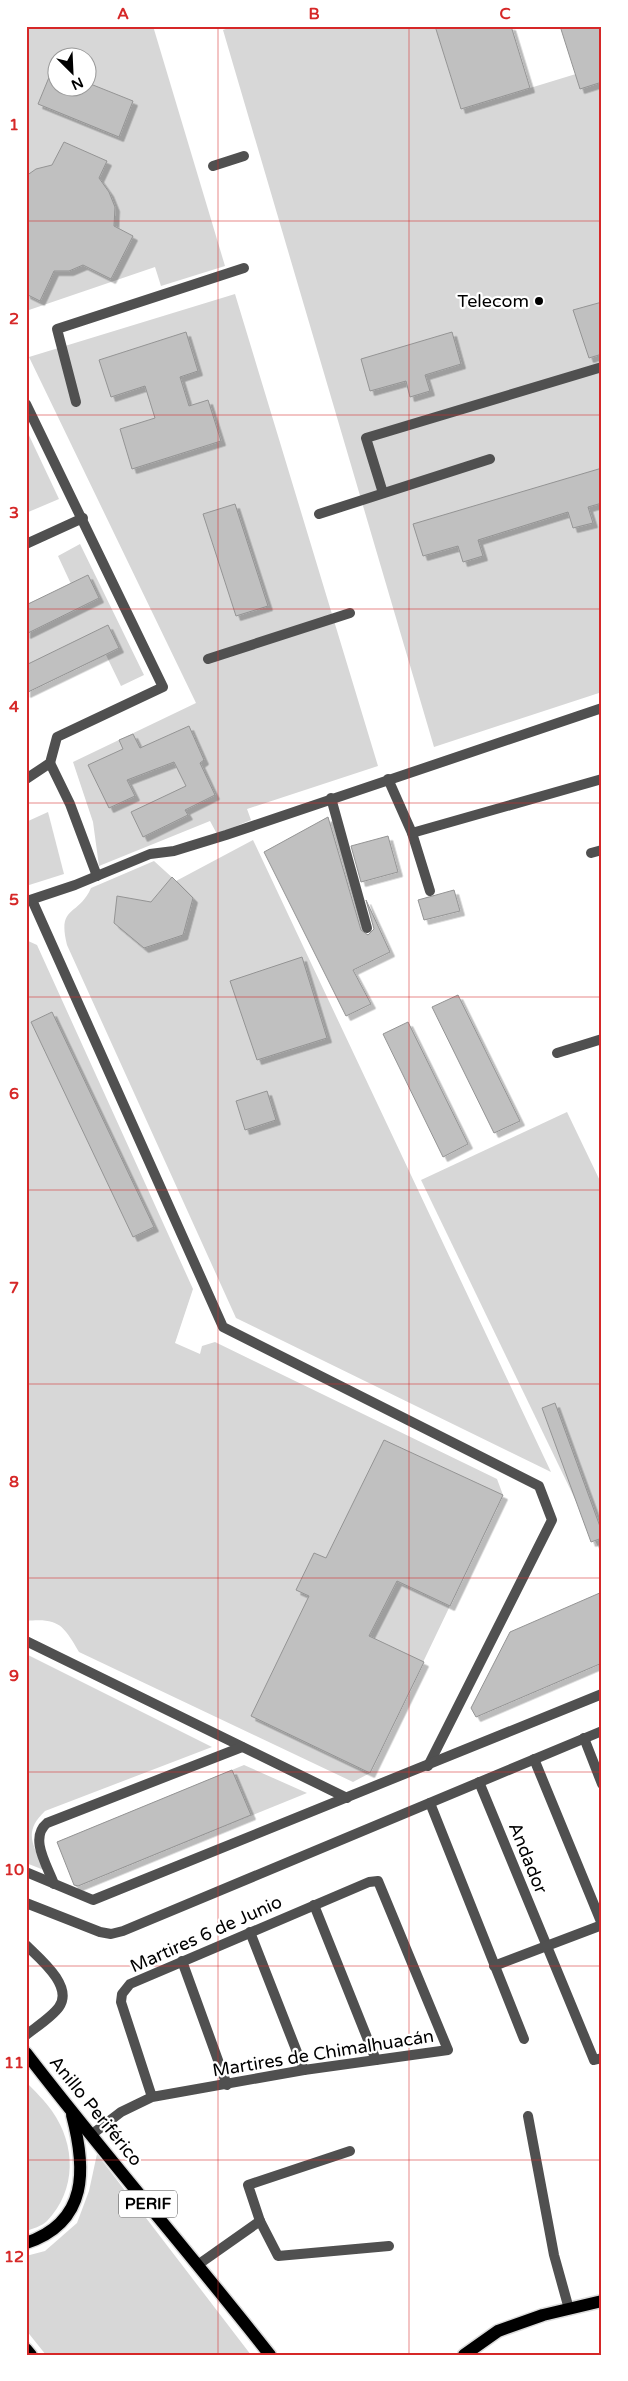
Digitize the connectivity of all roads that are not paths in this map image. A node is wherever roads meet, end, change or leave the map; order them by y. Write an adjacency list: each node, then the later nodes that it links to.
1 (244, 156): 2 (street)
2 (213, 166)
3 (244, 268): 5 (street)
4 (602, 367): 8 (street)
5 (76, 402)
6 (26, 404): 10 (street)
7 (490, 459): 8 (street)
8 (383, 494): 9 (street)
9 (320, 514)
10 (83, 518): 11 (street); 15 (street)
11 (26, 544)
12 (350, 613): 13 (street)
13 (208, 659)
14 (602, 708): 16 (street)
15 (50, 763): 17 (street); 23 (street)
16 (388, 778): 19 (street); 20 (street)
17 (26, 779)
18 (602, 779): 20 (street)
19 (331, 798): 23 (street); 26 (street)
20 (412, 833): 24 (street)
21 (602, 850): 22 (street)
22 (591, 853)
23 (97, 876): 25 (street)
24 (430, 891)
25 (29, 901): 35 (street)
26 (367, 928)
27 (602, 1039): 28 (street)
28 (557, 1052)
29 (26, 1642): 33 (street)
30 (602, 1694): 35 (street)
31 (602, 1730): 32 (street)
32 (584, 1738): 34 (street); 37 (street)
33 (242, 1747): 38 (street); 42 (street)
34 (534, 1759): 36 (street); 45 (street)
35 (428, 1766): 38 (street)
36 (479, 1782): 39 (street); 48 (street, Andador)
37 (602, 1784)
38 (347, 1798): 42 (street)
39 (430, 1803): 43 (street); 50 (street)
40 (26, 1872): 42 (street)
41 (378, 1881): 44 (street, Martires 6 de Junio); 55 (street, Martires de Chimalhuacán)
42 (54, 1884)
43 (26, 1903)
44 (314, 1905): 46 (street, Martires 6 de Junio); 55 (street)
45 (602, 1924): 48 (street)
46 (250, 1932): 49 (street, Martires 6 de Junio); 56 (street)
47 (26, 1945): 51 (street)
48 (547, 1946): 50 (street); 54 (street, Andador)
49 (182, 1962): 57 (street); 58 (street, Martires 6 de Junio)
50 (494, 1966): 52 (street)
51 (26, 2035)
52 (524, 2039)
53 (26, 2053): 59 (main road, Anillo Periférico / PERIF)
54 (602, 2058)
55 (376, 2060): 56 (street, Martires de Chimalhuacán)
56 (304, 2070): 57 (street, Martires de Chimalhuacán)
57 (227, 2085): 58 (street, Martires de Chimalhuacán)
58 (152, 2097): 61 (street, Martires de Chimalhuacán)
59 (72, 2112): 61 (main road, Anillo Periférico / PERIF); 64 (main road)
60 (528, 2116): 68 (street)
61 (91, 2135): 66 (main road, Anillo Periférico / PERIF)
62 (350, 2151): 63 (street)
63 (260, 2221): 65 (street); 66 (street)
64 (26, 2243)
65 (390, 2246)
66 (199, 2264): 71 (main road, Anillo Periférico / PERIF)
67 (602, 2301): 68 (main road)
68 (569, 2308): 72 (main road)
69 (26, 2349): 70 (main road)
70 (31, 2355)
71 (270, 2355)
72 (464, 2355)

